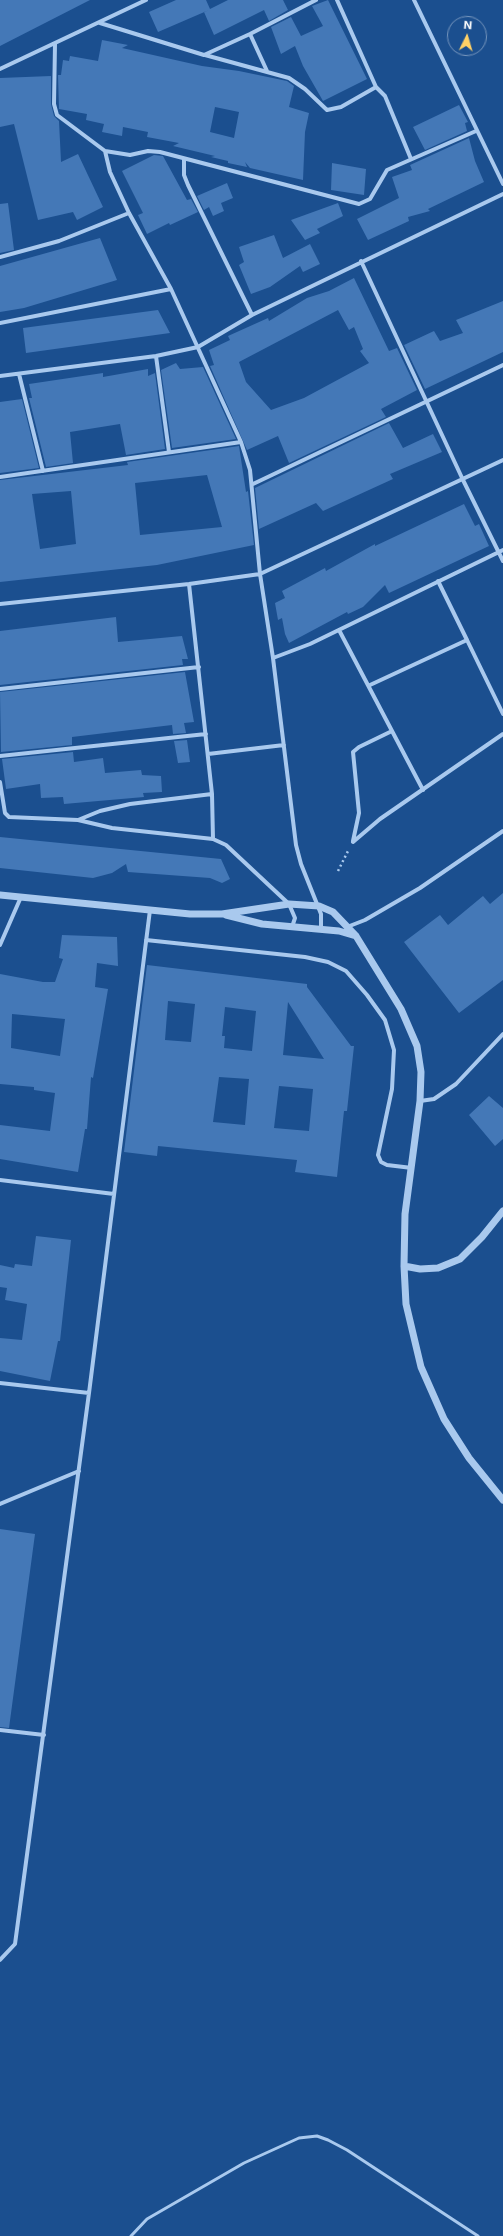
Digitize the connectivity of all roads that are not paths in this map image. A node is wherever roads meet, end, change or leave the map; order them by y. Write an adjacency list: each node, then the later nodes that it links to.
1 (146, 0): 5 (street)
2 (316, 0): 6 (street)
3 (337, 0): 11 (street)
4 (414, 0): 12 (street)
5 (100, 22): 7 (street); 8 (street)
6 (250, 34): 8 (street); 10 (street)
7 (55, 44): 9 (street); 13 (street)
8 (204, 55): 10 (street)
9 (0, 69)
10 (267, 71): 11 (street)
11 (376, 87): 15 (street)
12 (476, 131): 15 (street); 16 (street)
13 (105, 151): 14 (street); 18 (street)
14 (184, 159): 15 (street); 22 (street)
15 (411, 159)
16 (503, 184)
17 (503, 194): 20 (street)
18 (129, 213): 19 (street); 21 (street)
19 (0, 257)
20 (361, 261): 22 (street); 29 (street)
21 (171, 289): 23 (street); 24 (street)
22 (252, 315): 24 (street)
23 (0, 323)
24 (198, 347): 25 (street); 30 (street)
25 (156, 356): 27 (street); 31 (street)
26 (503, 365): 29 (street)
27 (19, 374): 28 (street); 33 (street)
28 (0, 376)
29 (426, 400): 35 (street); 36 (street)
30 (241, 442): 31 (street); 36 (street)
31 (169, 452): 33 (street)
32 (503, 460): 35 (street)
33 (43, 471): 34 (street)
34 (0, 477)
35 (463, 480): 37 (street); 39 (street)
36 (253, 484): 39 (street)
37 (501, 551): 38 (street); 40 (street)
38 (503, 560)
39 (260, 574): 41 (street); 45 (street)
40 (438, 581): 43 (street); 44 (street)
41 (189, 584): 42 (street); 46 (street)
42 (0, 604)
43 (339, 630): 45 (street); 47 (street)
44 (467, 640): 47 (street); 49 (street)
45 (273, 658): 53 (street)
46 (199, 667): 48 (street); 51 (street)
47 (370, 685): 50 (street)
48 (0, 689)
49 (503, 714)
50 (392, 731): 57 (street); 57 (street)
51 (206, 734): 54 (street); 55 (street)
52 (503, 734): 57 (street)
53 (284, 745): 54 (street); 66 (street)
54 (208, 754): 58 (street)
55 (0, 756)
56 (0, 782): 59 (street)
57 (423, 790)
58 (212, 794): 60 (street); 62 (street)
59 (1, 803): 60 (street)
60 (78, 820): 62 (street)
61 (503, 831): 70 (street)
62 (213, 839): 65 (street)
63 (0, 895): 64 (street)
64 (21, 897): 67 (street); 75 (street)
65 (289, 904): 66 (street); 68 (street); 69 (street)
66 (319, 906): 70 (street); 71 (street)
67 (150, 910): 68 (street); 74 (street)
68 (222, 914): 69 (street)
69 (292, 927): 71 (street)
70 (348, 927): 72 (street); 73 (street)
71 (321, 930): 72 (street)
72 (339, 931): 73 (street)
73 (356, 936): 77 (street)
74 (146, 940): 78 (street); 80 (street)
75 (0, 945)
76 (503, 1034): 77 (street)
77 (420, 1101): 78 (street)
78 (412, 1168): 82 (street)
79 (0, 1180): 80 (street)
80 (114, 1194): 84 (street)
81 (503, 1211): 82 (street)
82 (404, 1266): 86 (street)
83 (0, 1383): 84 (street)
84 (89, 1393): 85 (street)
85 (79, 1470): 87 (street); 89 (street)
86 (503, 1500)
87 (0, 1504)
88 (0, 1730): 89 (street)
89 (44, 1735): 90 (street)
90 (0, 1960)
91 (132, 2236): 92 (lane)
92 (478, 2236)

